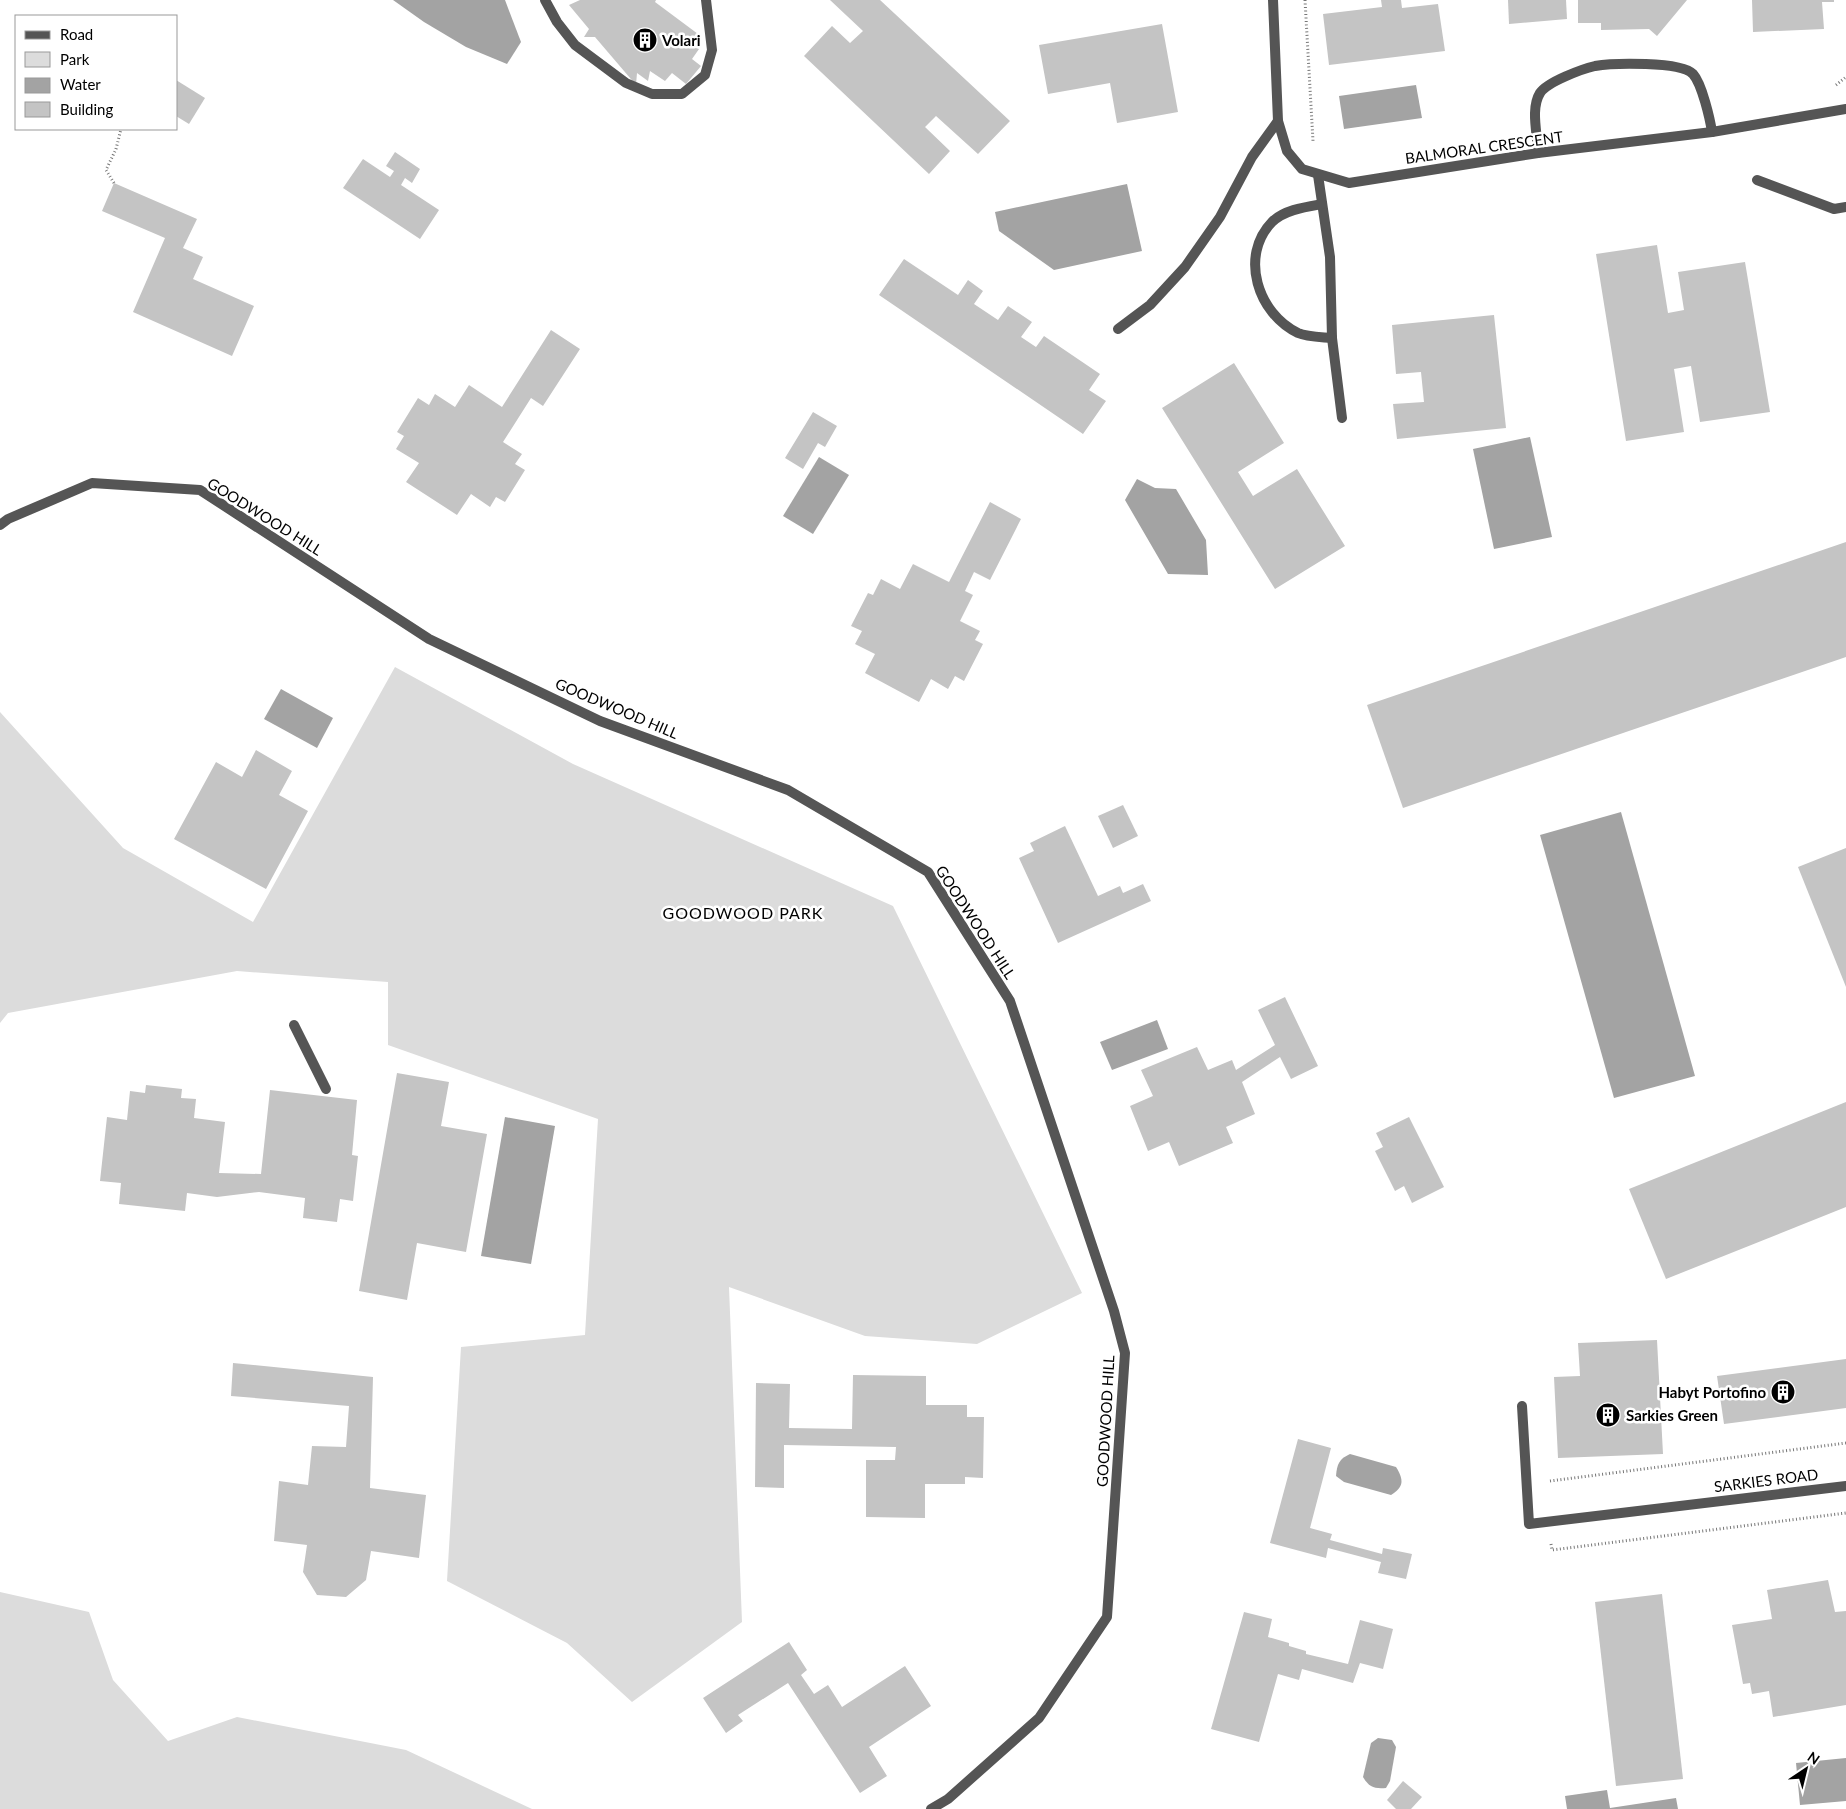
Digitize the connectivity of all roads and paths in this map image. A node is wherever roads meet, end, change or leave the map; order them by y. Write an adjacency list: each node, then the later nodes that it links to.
1 (545, 0): 2 (street)
2 (706, 0)
3 (1273, 0): 5 (street, BALMORAL CRESCENT)
4 (1845, 111): 7 (street, BALMORAL CRESCENT)
5 (1278, 121): 9 (street, BALMORAL CRESCENT); 14 (street)
6 (121, 130): 11 (path)
7 (1712, 132): 8 (street, BALMORAL CRESCENT); 8 (street)
8 (1538, 153): 9 (street, BALMORAL CRESCENT)
9 (1318, 175): 12 (street)
10 (1757, 180): 13 (street)
11 (114, 183)
12 (1322, 204): 15 (street); 15 (street)
13 (1846, 207)
14 (1118, 329)
15 (1332, 338): 16 (street)
16 (1342, 418)
17 (0, 525): 24 (street, GOODWOOD HILL)
18 (294, 1025): 19 (street)
19 (326, 1089)
20 (1522, 1406): 23 (street, SARKIES ROAD)
21 (1846, 1443): 22 (path)
22 (1545, 1481)
23 (1846, 1486)
24 (931, 1809)

